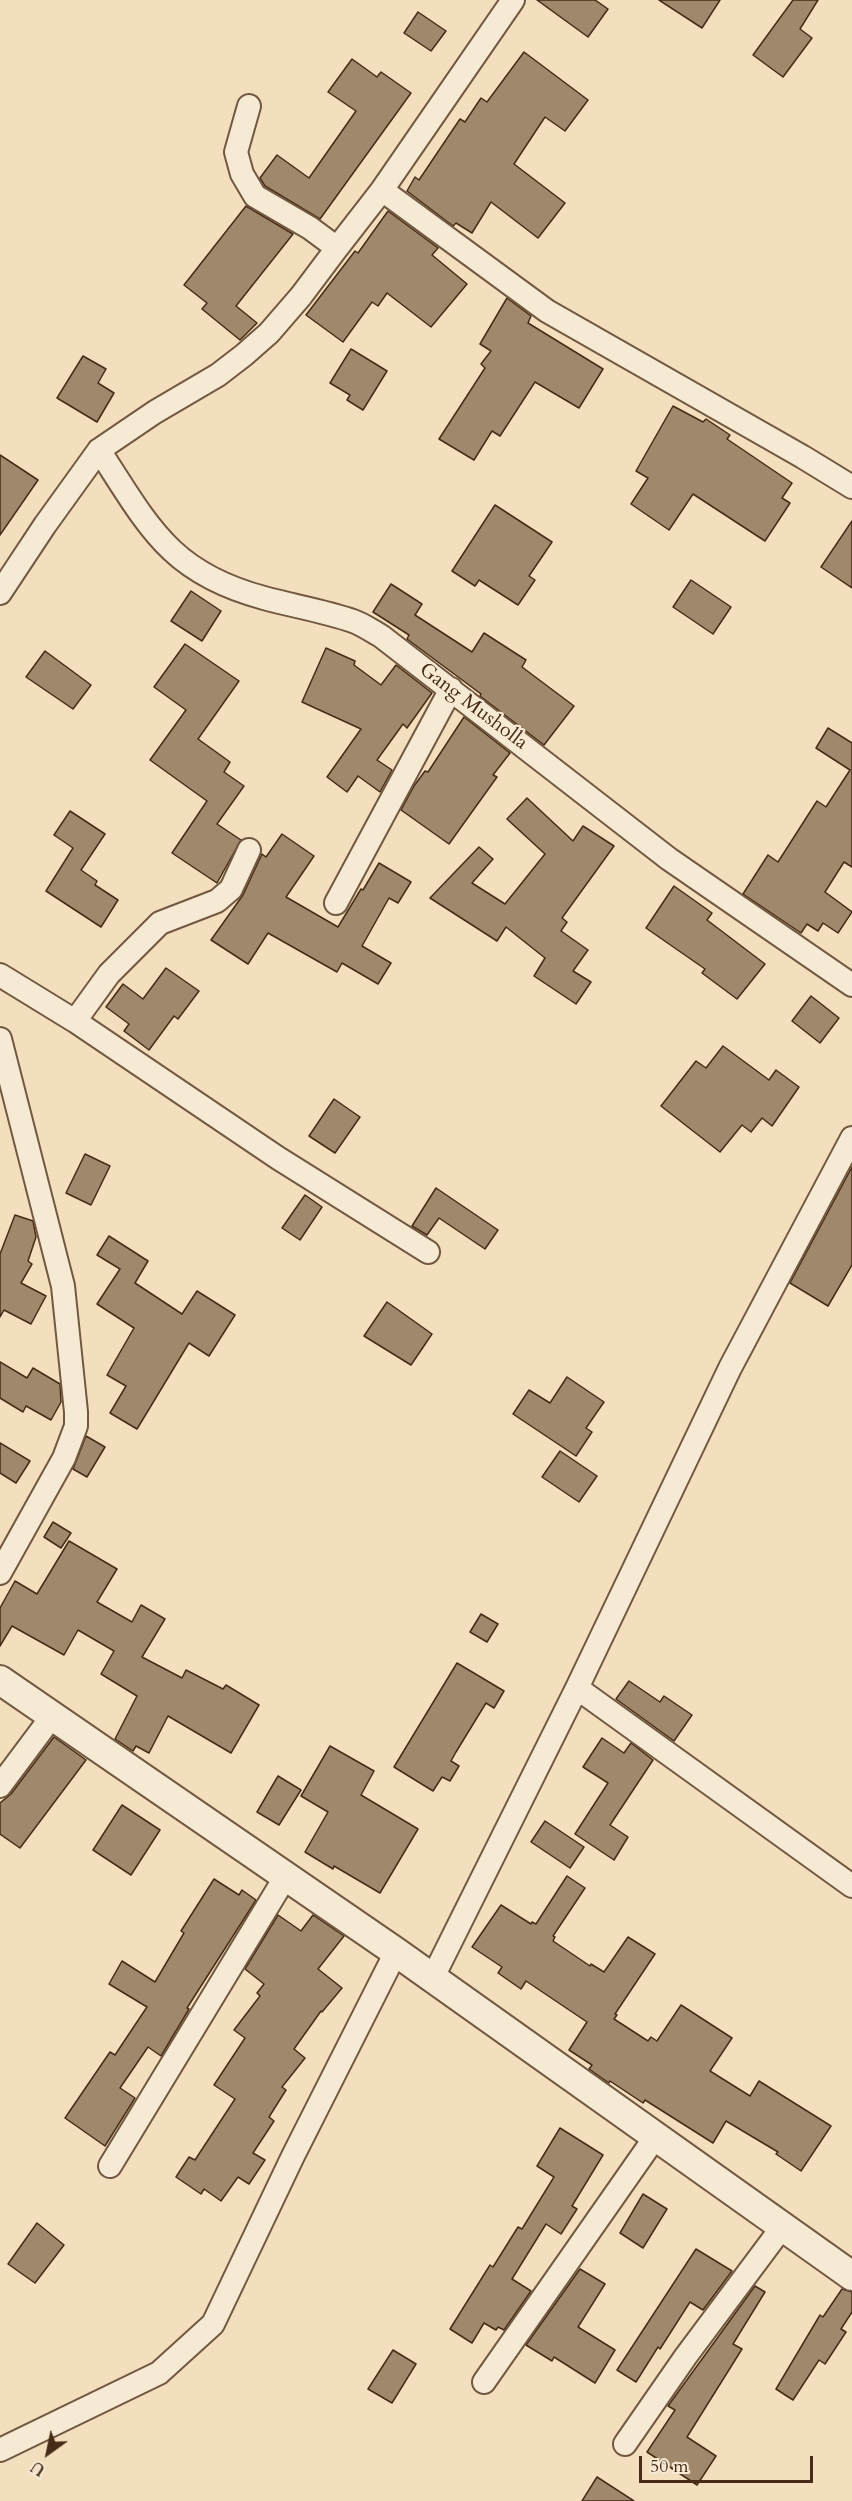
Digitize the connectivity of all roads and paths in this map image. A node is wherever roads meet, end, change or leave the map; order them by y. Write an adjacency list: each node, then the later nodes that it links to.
1 (513, 0): 3 (street)
2 (249, 106): 4 (street)
3 (382, 190): 4 (street); 6 (street)
4 (337, 248): 5 (street)
5 (99, 450): 7 (street); 8 (street, Gang Musholla)
6 (852, 487)
7 (0, 593)
8 (451, 689): 10 (street); 12 (street, Gang Musholla)
9 (249, 850): 13 (street)
10 (336, 903)
11 (0, 975): 13 (street)
12 (852, 985)
13 (75, 1021): 16 (street)
14 (0, 1039): 17 (street)
15 (852, 1138): 19 (street)
16 (428, 1252)
17 (0, 1573)
18 (0, 1680): 20 (street)
19 (577, 1688): 23 (street); 25 (street)
20 (49, 1720): 21 (street); 22 (street)
21 (0, 1786)
22 (286, 1876): 24 (street); 27 (street)
23 (852, 1886)
24 (396, 1952): 25 (street); 32 (street)
25 (433, 1977): 26 (street)
26 (656, 2136): 28 (street); 30 (street)
27 (110, 2166)
28 (783, 2226): 29 (street); 31 (street)
29 (852, 2276)
30 (484, 2382)
31 (625, 2444)
32 (0, 2450)

